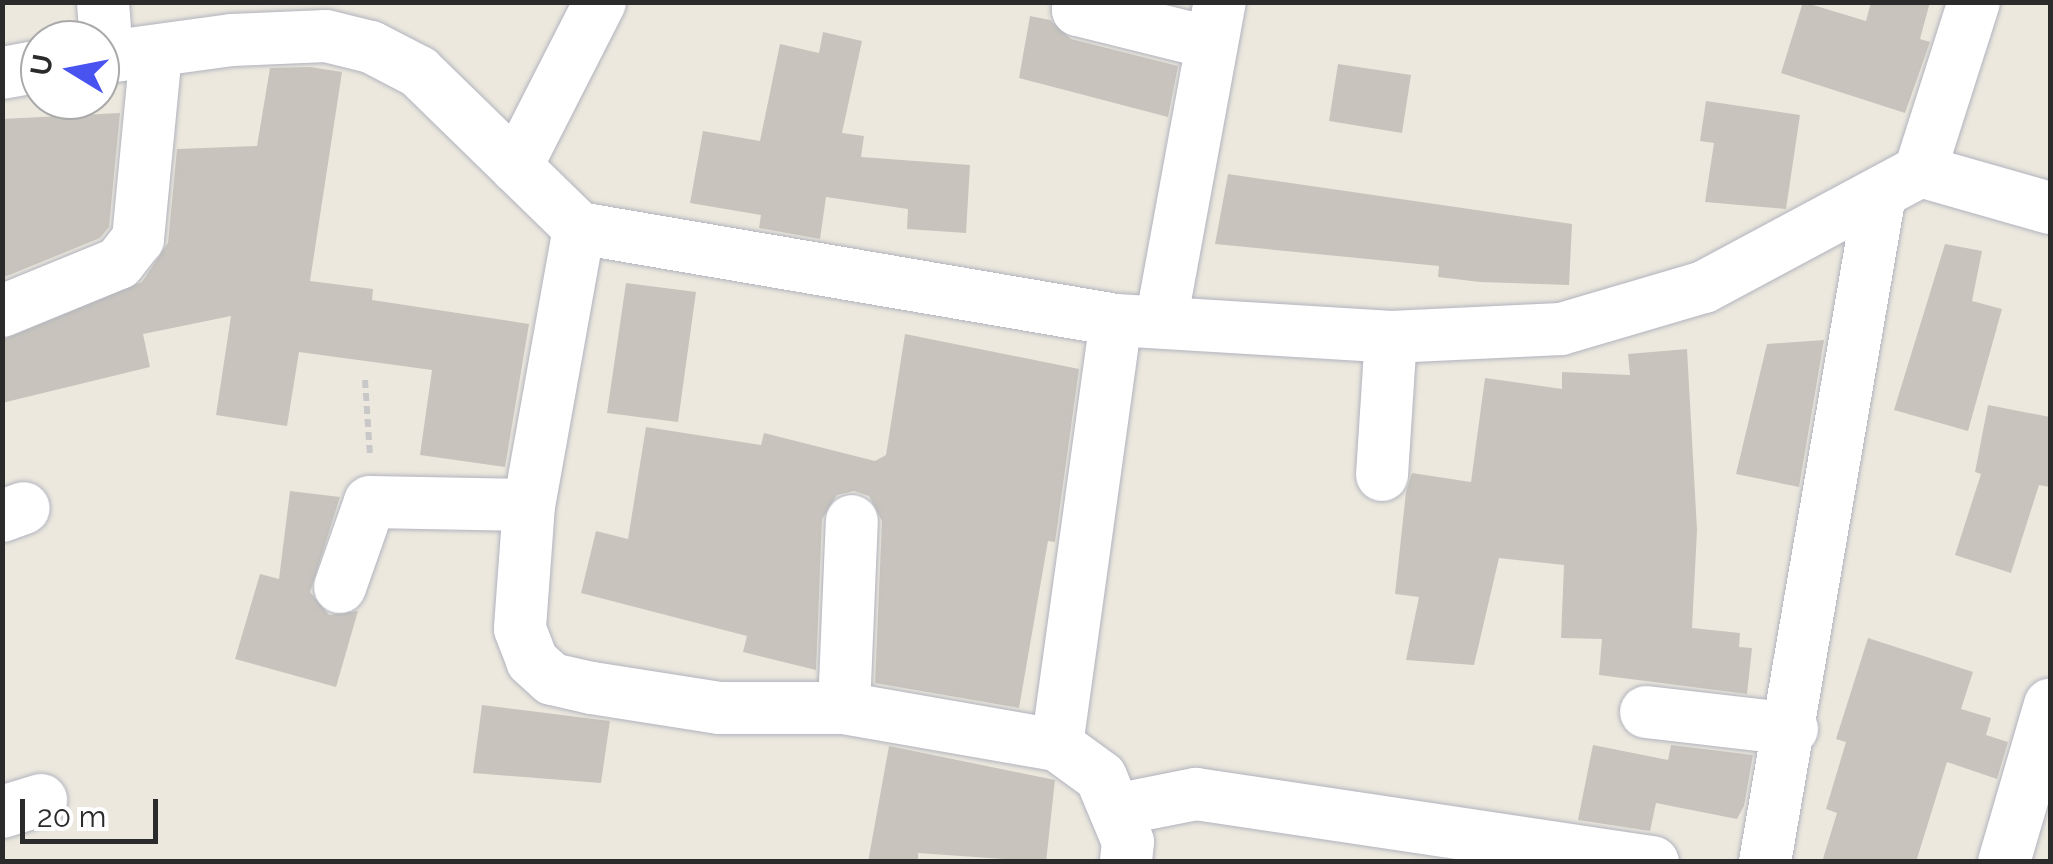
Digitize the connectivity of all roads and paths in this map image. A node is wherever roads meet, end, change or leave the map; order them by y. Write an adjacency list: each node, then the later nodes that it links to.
1 (103, 2): 6 (street)
2 (600, 2): 7 (street)
3 (1974, 2): 8 (street)
4 (1065, 5): 5 (street)
5 (1214, 22): 12 (street)
6 (121, 56): 7 (street); 11 (street)
7 (516, 167): 10 (street)
8 (1900, 182): 9 (street); 13 (street); 23 (street)
9 (2050, 208)
10 (579, 228): 12 (street); 17 (street)
11 (2, 312)
12 (1138, 321): 13 (street); 24 (street)
13 (1391, 338): 15 (street)
14 (366, 380): 16 (path)
15 (1382, 475)
16 (370, 502): 17 (street); 19 (street)
17 (528, 506): 21 (street)
18 (852, 521): 21 (street)
19 (340, 587)
20 (2050, 706): 29 (street)
21 (844, 708): 24 (street)
22 (1646, 712): 23 (street)
23 (1792, 729): 28 (street)
24 (1057, 746): 25 (street)
25 (1114, 810): 26 (street); 27 (street)
26 (1126, 862)
27 (1653, 862)
28 (1765, 862)
29 (2004, 862)

